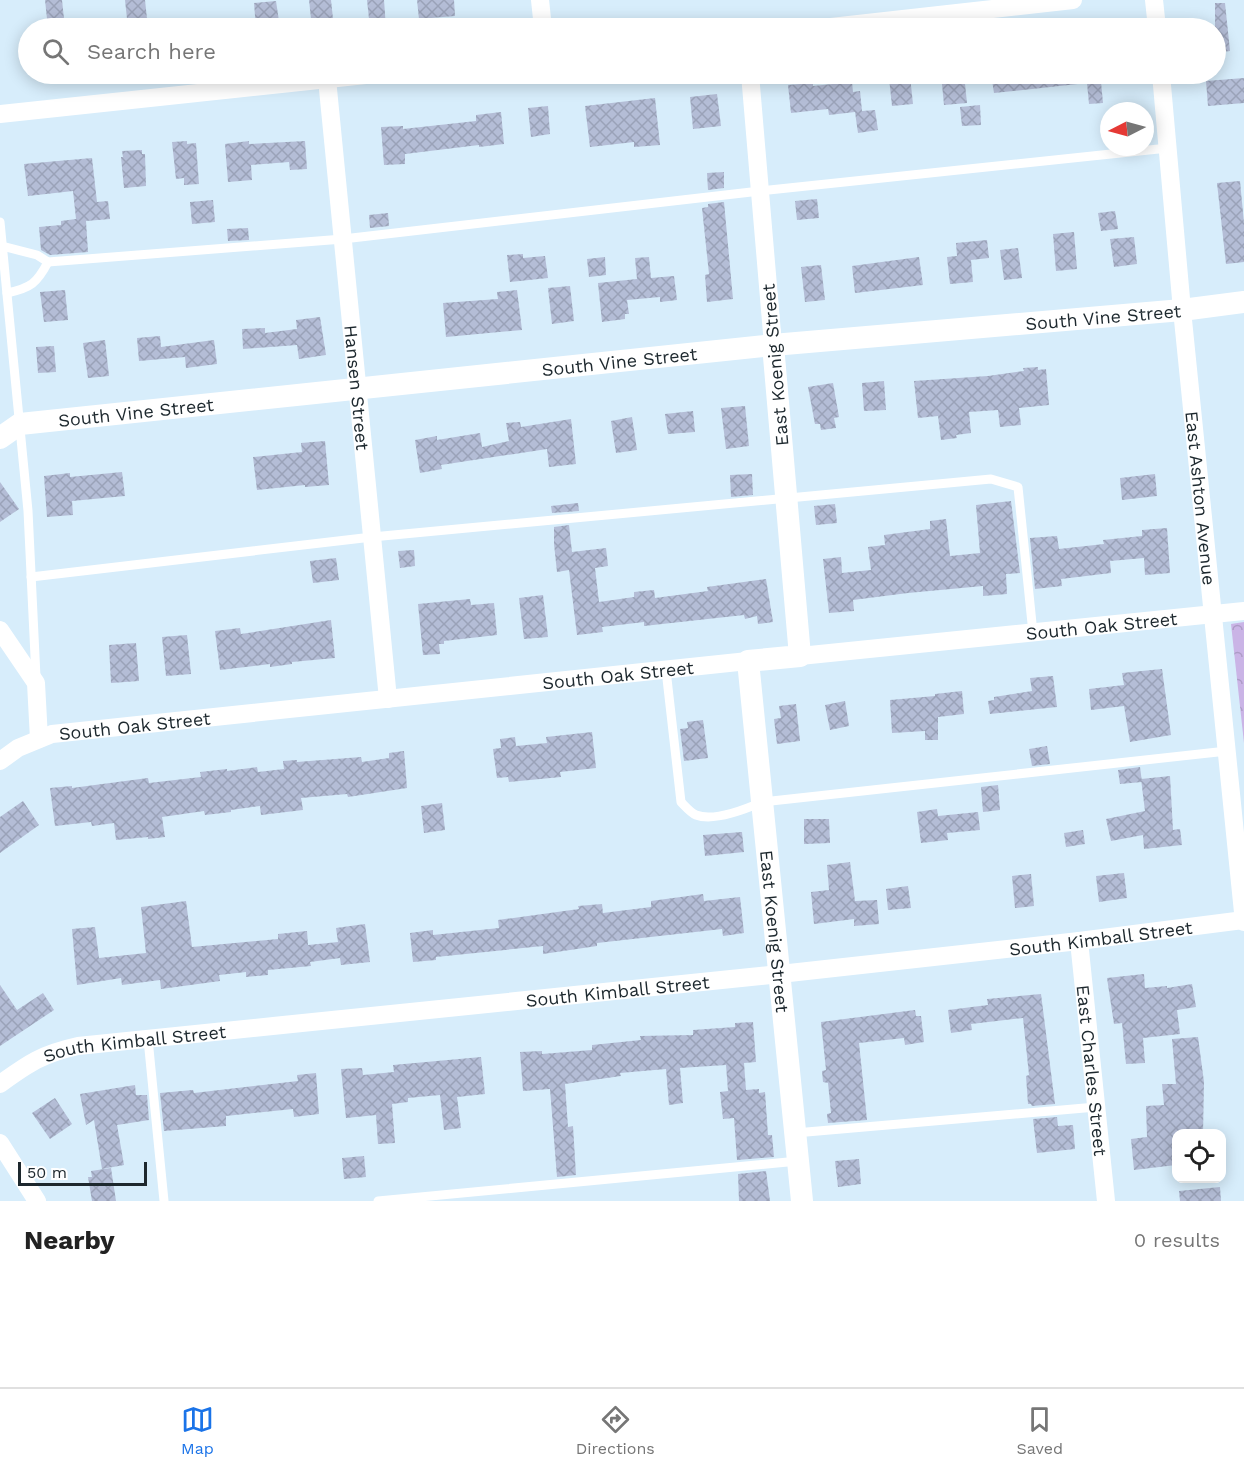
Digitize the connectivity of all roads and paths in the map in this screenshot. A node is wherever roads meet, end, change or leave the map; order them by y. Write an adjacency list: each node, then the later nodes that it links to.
1 (540, 0): 4 (street)
2 (1073, 0): 5 (street)
3 (1154, 0): 6 (street)
4 (542, 18)
5 (912, 18)
6 (1155, 18)
7 (280, 84): 11 (street)
8 (328, 84): 15 (street, Hansen Street)
9 (751, 84): 13 (street, East Koenig Street)
10 (1162, 84): 12 (street, East Ashton Avenue)
11 (0, 114)
12 (1168, 148): 13 (lane); 20 (street, East Ashton Avenue)
13 (760, 191): 15 (lane); 21 (street, East Koenig Street)
14 (0, 222): 16 (lane)
15 (343, 239): 17 (lane); 22 (street, Hansen Street)
16 (2, 246): 17 (lane); 18 (lane)
17 (48, 262): 18 (lane)
18 (7, 292): 23 (lane)
19 (1244, 302): 20 (street, South Vine Street)
20 (1182, 310): 21 (street, South Vine Street); 29 (street, East Ashton Avenue)
21 (773, 345): 22 (street, South Vine Street); 25 (street, East Koenig Street)
22 (357, 390): 23 (street, South Vine Street); 26 (street, Hansen Street)
23 (20, 424): 24 (street, South Vine Street); 27 (lane)
24 (0, 438)
25 (786, 498): 26 (lane); 31 (lane); 32 (street, East Koenig Street)
26 (372, 537): 27 (lane); 36 (street, Hansen Street)
27 (32, 578): 35 (lane)
28 (1244, 611): 29 (street, South Oak Street)
29 (1213, 614): 31 (street, South Oak Street); 38 (street, East Ashton Avenue)
30 (0, 630): 35 (street)
31 (1033, 633): 32 (street, South Oak Street)
32 (800, 656): 33 (street, South Oak Street)
33 (748, 661): 34 (street, South Oak Street); 40 (street, East Koenig Street)
34 (666, 670): 36 (street, South Oak Street); 40 (lane)
35 (36, 683): 37 (street)
36 (388, 699): 37 (street, South Oak Street)
37 (39, 739): 39 (street, South Oak Street)
38 (1227, 751): 40 (lane); 41 (street, East Ashton Avenue)
39 (0, 761)
40 (762, 802): 43 (street, East Koenig Street)
41 (1244, 921): 42 (street, South Kimball Street)
42 (1078, 941): 43 (street, South Kimball Street); 46 (street, East Charles Street)
43 (780, 974): 44 (street, South Kimball Street); 47 (street, East Koenig Street)
44 (148, 1040): 45 (street, South Kimball Street); 51 (lane)
45 (0, 1084)
46 (1096, 1107): 47 (lane); 54 (street, East Charles Street)
47 (795, 1132): 49 (street, East Koenig Street)
48 (0, 1143): 50 (street)
49 (798, 1161): 52 (lane); 53 (street, East Koenig Street)
50 (36, 1201)
51 (164, 1201)
52 (378, 1201)
53 (802, 1201)
54 (1106, 1201)

